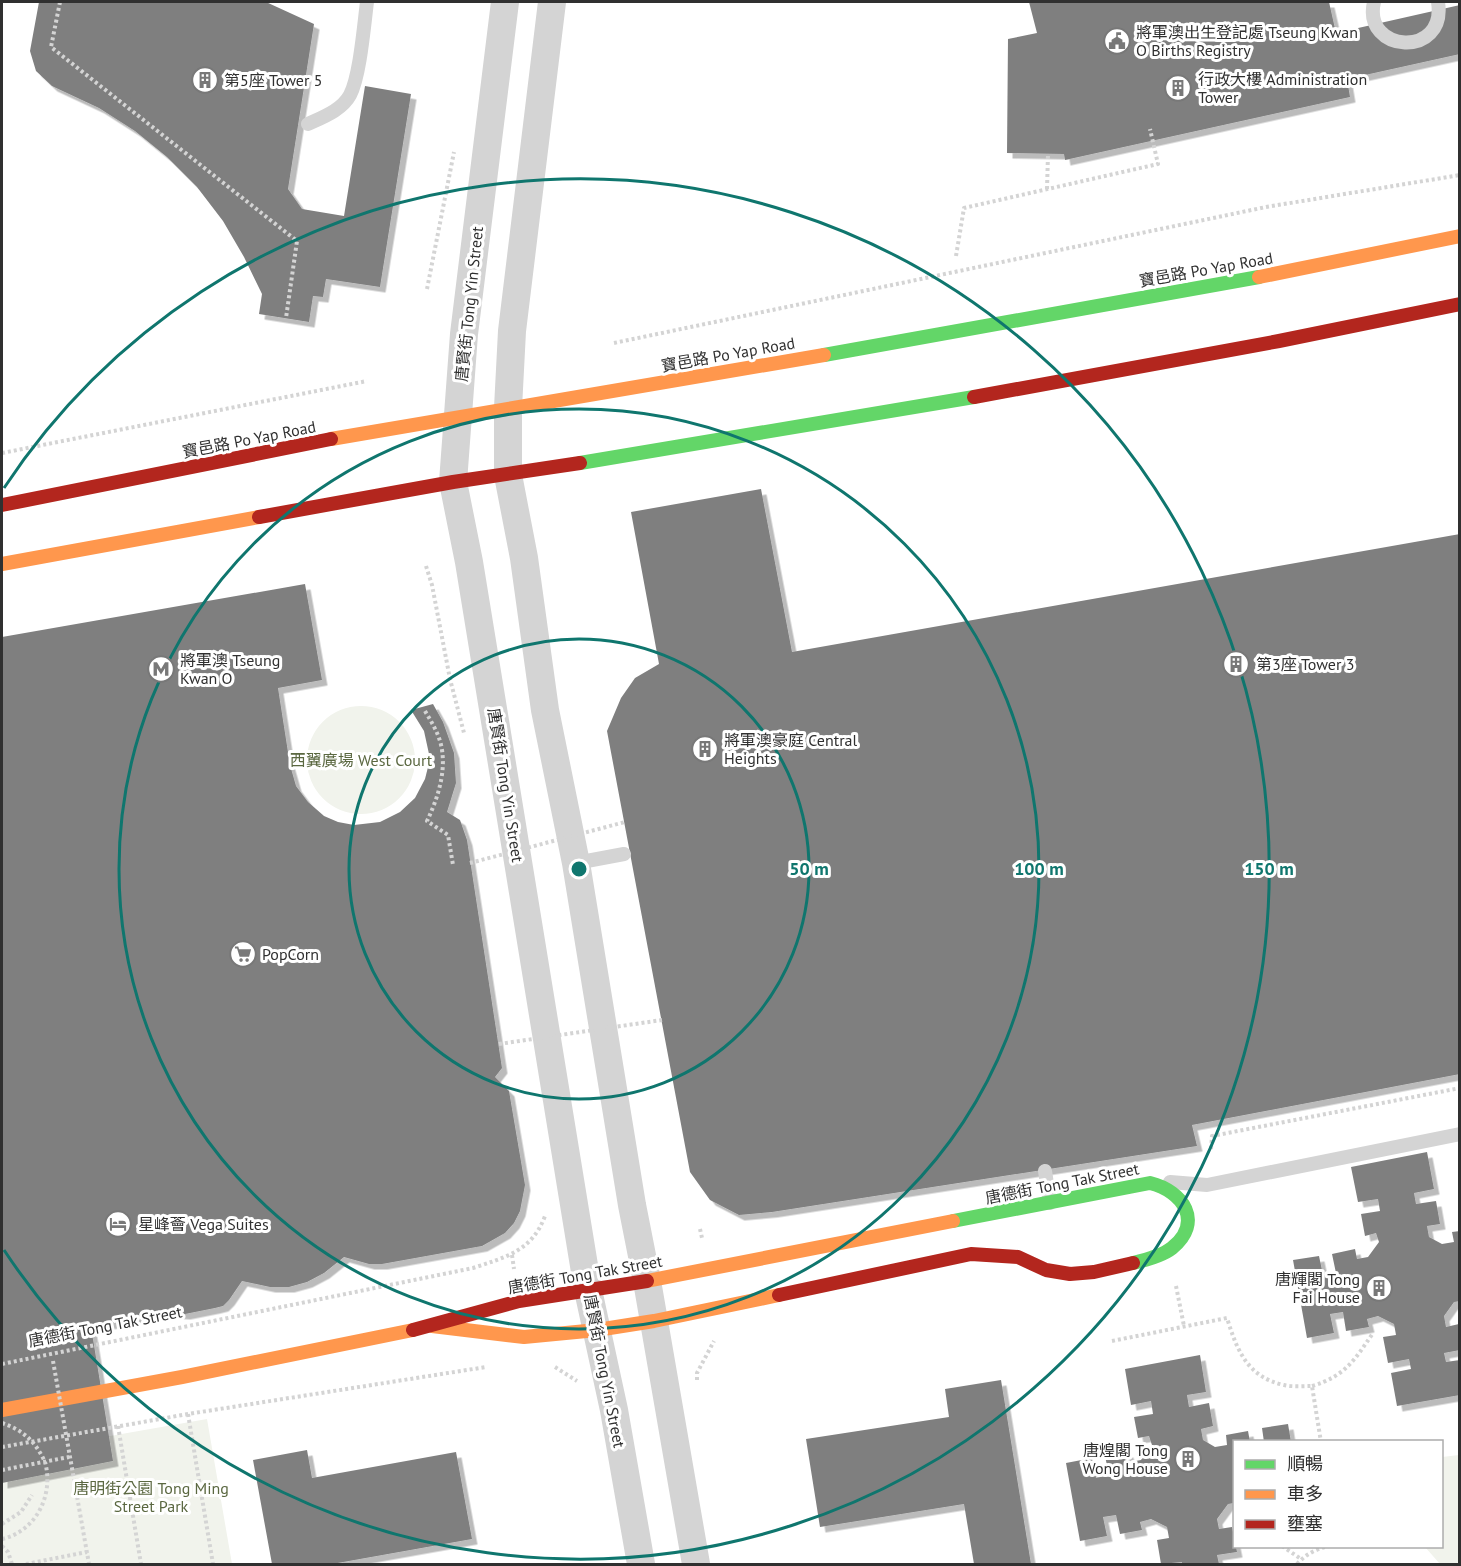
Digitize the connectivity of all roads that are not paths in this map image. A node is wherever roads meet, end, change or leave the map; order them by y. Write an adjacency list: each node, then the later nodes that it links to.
1 (367, 2): 6 (lane)
2 (505, 2): 10 (street, 唐賢街 Tong Yin Street)
3 (552, 2): 9 (street)
4 (1374, 2): 5 (lane)
5 (1438, 2)
6 (308, 124)
7 (1460, 236): 9 (main road, 寶邑路 Po Yap Road)
8 (1460, 304): 11 (main road)
9 (508, 408): 10 (main road, 寶邑路 Po Yap Road); 11 (street)
10 (458, 416): 12 (street, 唐賢街 Tong Yin Street); 13 (main road, 寶邑路 Po Yap Road)
11 (508, 475): 12 (main road); 16 (street)
12 (453, 482): 14 (main road); 24 (street, 唐賢街 Tong Yin Street)
13 (2, 505)
14 (2, 564)
15 (624, 854): 16 (lane)
16 (576, 863): 23 (street)
17 (1460, 1134): 20 (lane)
18 (1045, 1171): 21 (lane)
19 (1150, 1183): 20 (lane); 21 (main road, 唐德街 Tong Tak Street); 22 (main road, 唐德街 Tong Tak Street)
20 (1207, 1185): 22 (lane)
21 (1050, 1203): 23 (main road, 唐德街 Tong Tak Street)
22 (1187, 1223): 25 (main road, 唐德街 Tong Tak Street)
23 (647, 1281): 24 (main road, 唐德街 Tong Tak Street); 25 (street)
24 (588, 1290): 26 (main road, 唐德街 Tong Tak Street); 27 (street, 唐賢街 Tong Yin Street)
25 (654, 1320): 27 (main road, 唐德街 Tong Tak Street); 30 (street)
26 (432, 1326): 27 (main road, 唐德街 Tong Tak Street); 28 (main road, 唐德街 Tong Tak Street)
27 (597, 1330): 29 (street, 唐賢街 Tong Yin Street)
28 (2, 1410)
29 (641, 1564)
30 (696, 1564)

